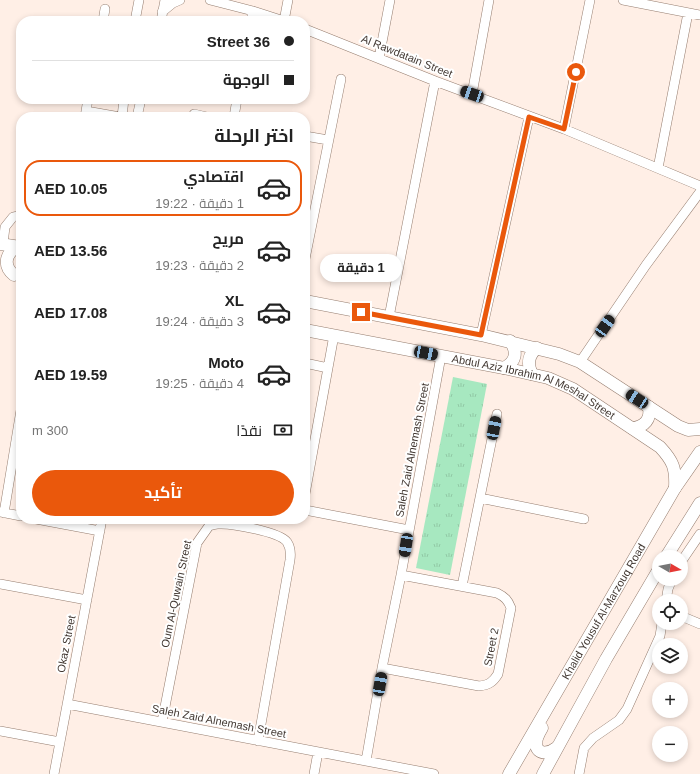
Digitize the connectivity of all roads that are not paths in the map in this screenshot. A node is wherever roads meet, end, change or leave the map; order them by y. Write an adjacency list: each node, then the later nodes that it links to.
1 (139, 0): 15 (street)
2 (165, 0): 16 (street)
3 (180, 0): 17 (street)
4 (210, 0): 11 (street)
5 (288, 0): 20 (street)
6 (390, 0): 22 (street)
7 (489, 0): 25 (street)
8 (590, 0): 27 (street)
9 (623, 0): 12 (street)
10 (105, 9): 14 (street)
11 (253, 11): 18 (street); 19 (street)
12 (688, 13): 13 (street); 30 (street)
13 (700, 15)
14 (104, 16)
15 (136, 16)
16 (161, 16)
17 (162, 16)
18 (252, 16)
19 (268, 16)
20 (285, 16)
21 (310, 31): 22 (street, Al Rawdatain Street)
22 (379, 58): 24 (street, Al Rawdatain Street)
23 (340, 79): 29 (street)
24 (435, 81): 25 (street, Al Rawdatain Street); 42 (street)
25 (472, 94): 26 (street, Al Rawdatain Street)
26 (529, 117): 27 (street, Al Rawdatain Street); 45 (street)
27 (564, 129): 30 (street, Al Rawdatain Street)
28 (310, 137): 29 (street)
29 (328, 140): 34 (street)
30 (658, 168): 31 (street, Al Rawdatain Street)
31 (700, 186)
32 (700, 192): 49 (street)
33 (16, 216): 35 (street)
34 (310, 233)
35 (1, 244): 36 (main road)
36 (16, 246)
37 (16, 248): 39 (main road)
38 (0, 272): 40 (main road)
39 (16, 275)
40 (16, 276)
41 (310, 302): 42 (main road)
42 (389, 317): 45 (main road)
43 (310, 331): 44 (main road, Abdul Aziz Ibrahim Al Meshal Street)
44 (334, 335): 48 (main road, Abdul Aziz Ibrahim Al Meshal Street); 51 (street)
45 (481, 335): 46 (main road)
46 (510, 341): 47 (main road); 52 (main road)
47 (537, 348): 49 (main road); 53 (main road)
48 (441, 356): 52 (main road, Abdul Aziz Ibrahim Al Meshal Street); 71 (street, Saleh Zaid Alnemash Street)
49 (580, 362): 54 (main road)
50 (310, 364): 51 (street)
51 (328, 368): 60 (street)
52 (504, 368): 53 (main road, Abdul Aziz Ibrahim Al Meshal Street)
53 (532, 374): 56 (main road, Abdul Aziz Ibrahim Al Meshal Street)
54 (649, 407): 56 (main road); 57 (main road)
55 (497, 414): 62 (street)
56 (632, 428): 61 (main road, Abdul Aziz Ibrahim Al Meshal Street)
57 (700, 429)
58 (16, 437): 65 (street)
59 (700, 452): 61 (main road, Khalid Yousuf Al-Marzouq Road)
60 (310, 467)
61 (676, 488): 82 (main road, Khalid Yousuf Al-Marzouq Road)
62 (480, 498): 67 (street); 78 (street)
63 (700, 503): 73 (main road)
64 (310, 511): 71 (street)
65 (2, 513): 66 (street)
66 (16, 515)
67 (584, 519)
68 (65, 524): 70 (street)
69 (101, 524): 70 (street, Okaz Street)
70 (100, 530): 79 (street, Okaz Street)
71 (409, 530): 75 (street, Saleh Zaid Alnemash Street)
72 (700, 534): 74 (street)
73 (670, 550)
74 (688, 552)
75 (402, 575): 78 (street, Street 2); 84 (street, Saleh Zaid Alnemash Street)
76 (652, 581): 90 (main road)
77 (0, 584): 79 (street)
78 (462, 586): 84 (street, Street 2)
79 (87, 600): 85 (street, Okaz Street)
80 (688, 619): 81 (street)
81 (700, 624)
82 (593, 629): 90 (main road); 93 (main road, Khalid Yousuf Al-Marzouq Road)
83 (661, 630): 98 (street)
84 (382, 668): 92 (street, Saleh Zaid Alnemash Street)
85 (67, 704): 86 (street, Saleh Zaid Alnemash Street); 89 (street, Okaz Street)
86 (162, 722): 88 (street, Saleh Zaid Alnemash Street); 88 (street, Oum Al-Quwain Street)
87 (0, 731): 89 (street)
88 (258, 740): 91 (street, Saleh Zaid Alnemash Street)
89 (60, 742): 94 (street, Okaz Street)
90 (556, 748): 97 (main road)
91 (318, 752): 92 (street, Saleh Zaid Alnemash Street); 95 (street)
92 (366, 761): 96 (street, Saleh Zaid Alnemash Street)
93 (509, 772)
94 (54, 774)
95 (314, 774)
96 (430, 774)
97 (543, 774)
98 (579, 774)

